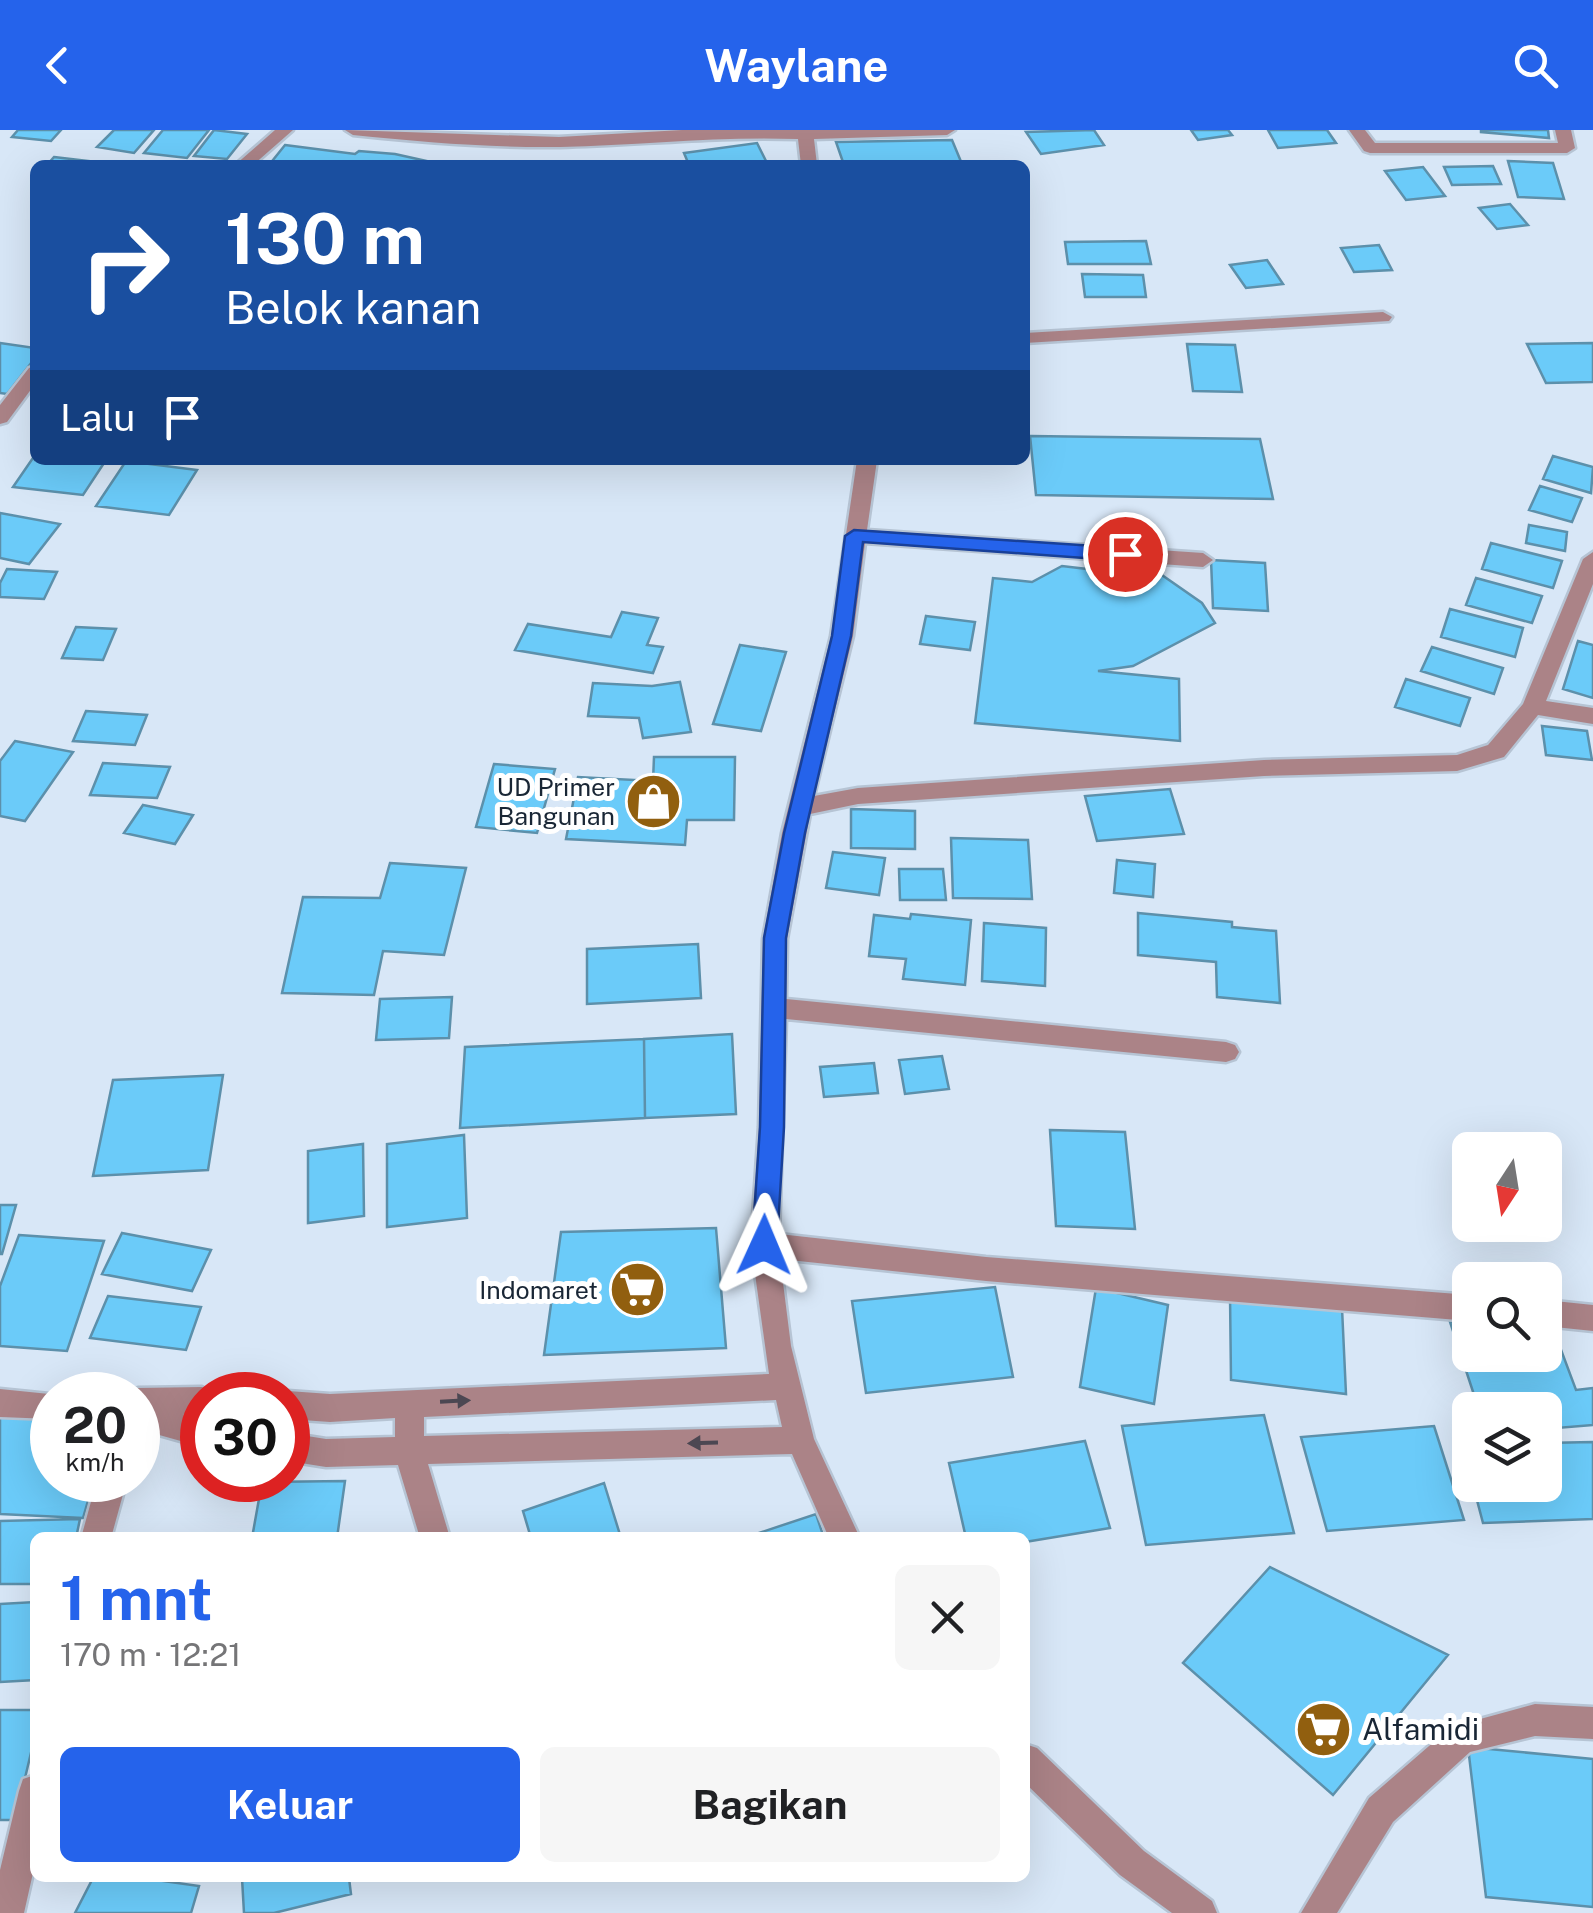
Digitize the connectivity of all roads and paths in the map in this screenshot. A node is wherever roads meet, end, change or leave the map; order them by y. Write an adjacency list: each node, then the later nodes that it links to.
1 (285, 130): 7 (street)
2 (353, 130): 6 (street)
3 (947, 130): 6 (street)
4 (1357, 130): 5 (street)
5 (1563, 130)
6 (805, 131): 8 (street)
7 (250, 160)
8 (808, 160)
9 (1383, 318): 10 (street)
10 (1030, 338)
11 (30, 378): 12 (street)
12 (4, 407): 13 (street)
13 (30, 407)
14 (866, 465): 15 (street)
15 (854, 536): 17 (street); 20 (street)
16 (1593, 559): 18 (street)
17 (1203, 560)
18 (1533, 706): 19 (street); 20 (street)
19 (1593, 716)
20 (801, 806): 21 (street)
21 (772, 1008): 22 (street); 23 (street)
22 (1226, 1052)
23 (764, 1245): 24 (street); 27 (street)
24 (1452, 1307)
25 (1562, 1315): 26 (street)
26 (1593, 1318)
27 (789, 1386): 29 (street, one-way to 27); 33 (street)
28 (0, 1403): 30 (street)
29 (410, 1404): 32 (street); 35 (street)
30 (30, 1405)
31 (310, 1407): 32 (street)
32 (330, 1408): 36 (street)
33 (800, 1440): 35 (street, one-way to 35); 40 (street)
34 (310, 1450): 36 (street)
35 (408, 1451): 36 (street); 39 (street)
36 (326, 1453)
37 (106, 1502): 38 (street)
38 (98, 1532)
39 (433, 1532)
40 (842, 1532)
41 (1593, 1723): 46 (street)
42 (1030, 1765): 45 (street)
43 (30, 1813): 44 (street)
44 (7, 1913)
45 (1200, 1913)
46 (1318, 1913)

